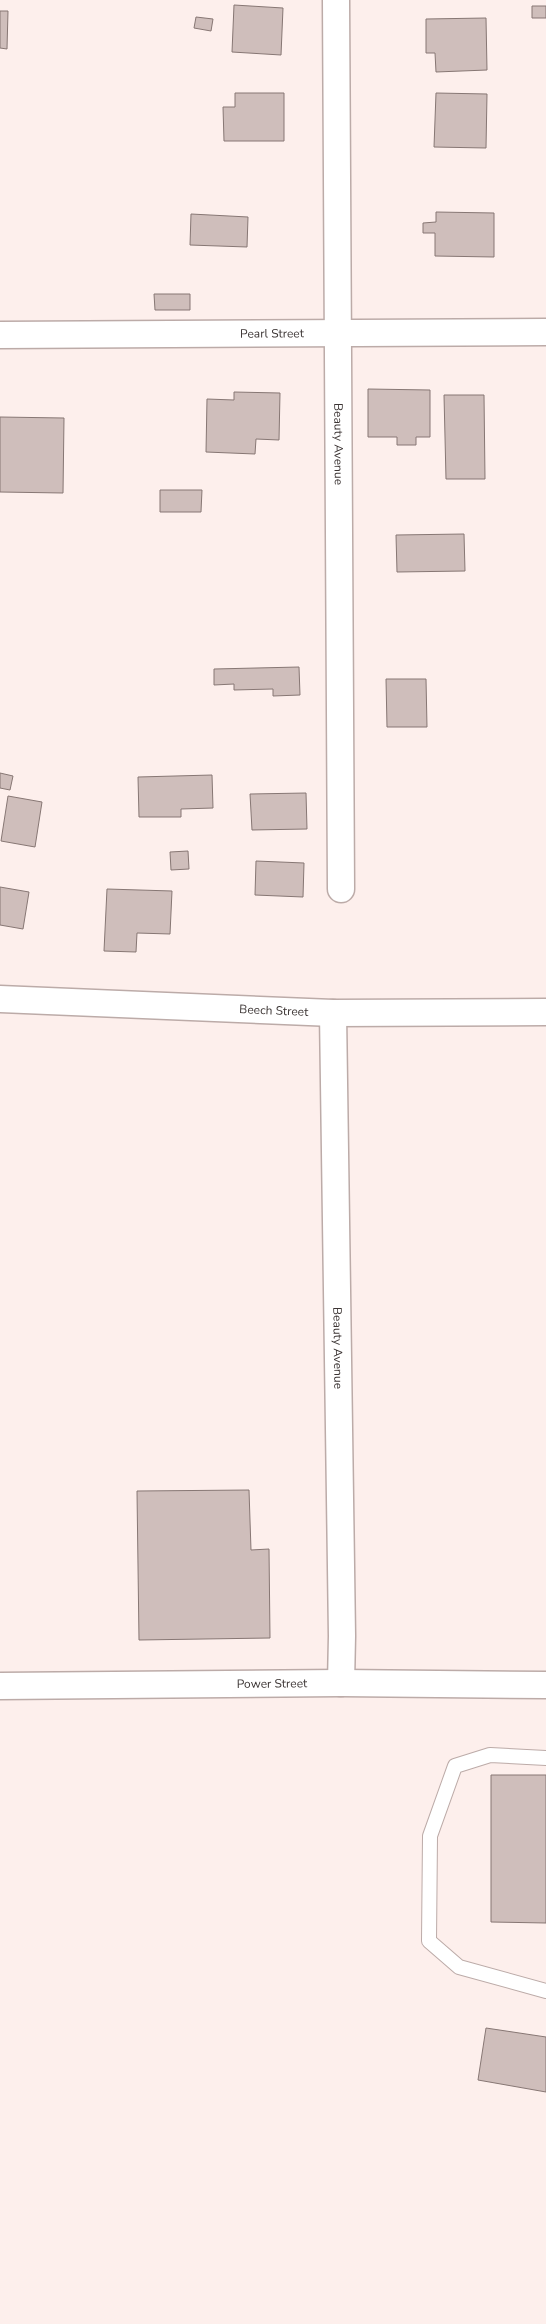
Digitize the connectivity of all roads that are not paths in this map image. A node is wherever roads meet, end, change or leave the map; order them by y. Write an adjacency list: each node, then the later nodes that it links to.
1 (336, 0): 3 (street, Beauty Avenue)
2 (546, 332): 3 (street, Pearl Street)
3 (338, 333): 4 (street, Pearl Street); 5 (street, Beauty Avenue)
4 (0, 335)
5 (341, 888)
6 (0, 999): 8 (street, Beech Street)
7 (546, 1012): 8 (street, Beech Street)
8 (333, 1013): 9 (street, Beauty Avenue)
9 (341, 1683): 10 (street, Power Street); 11 (street, Power Street)
10 (546, 1685)
11 (0, 1686)
12 (546, 1758): 13 (lane)
13 (546, 1991)

